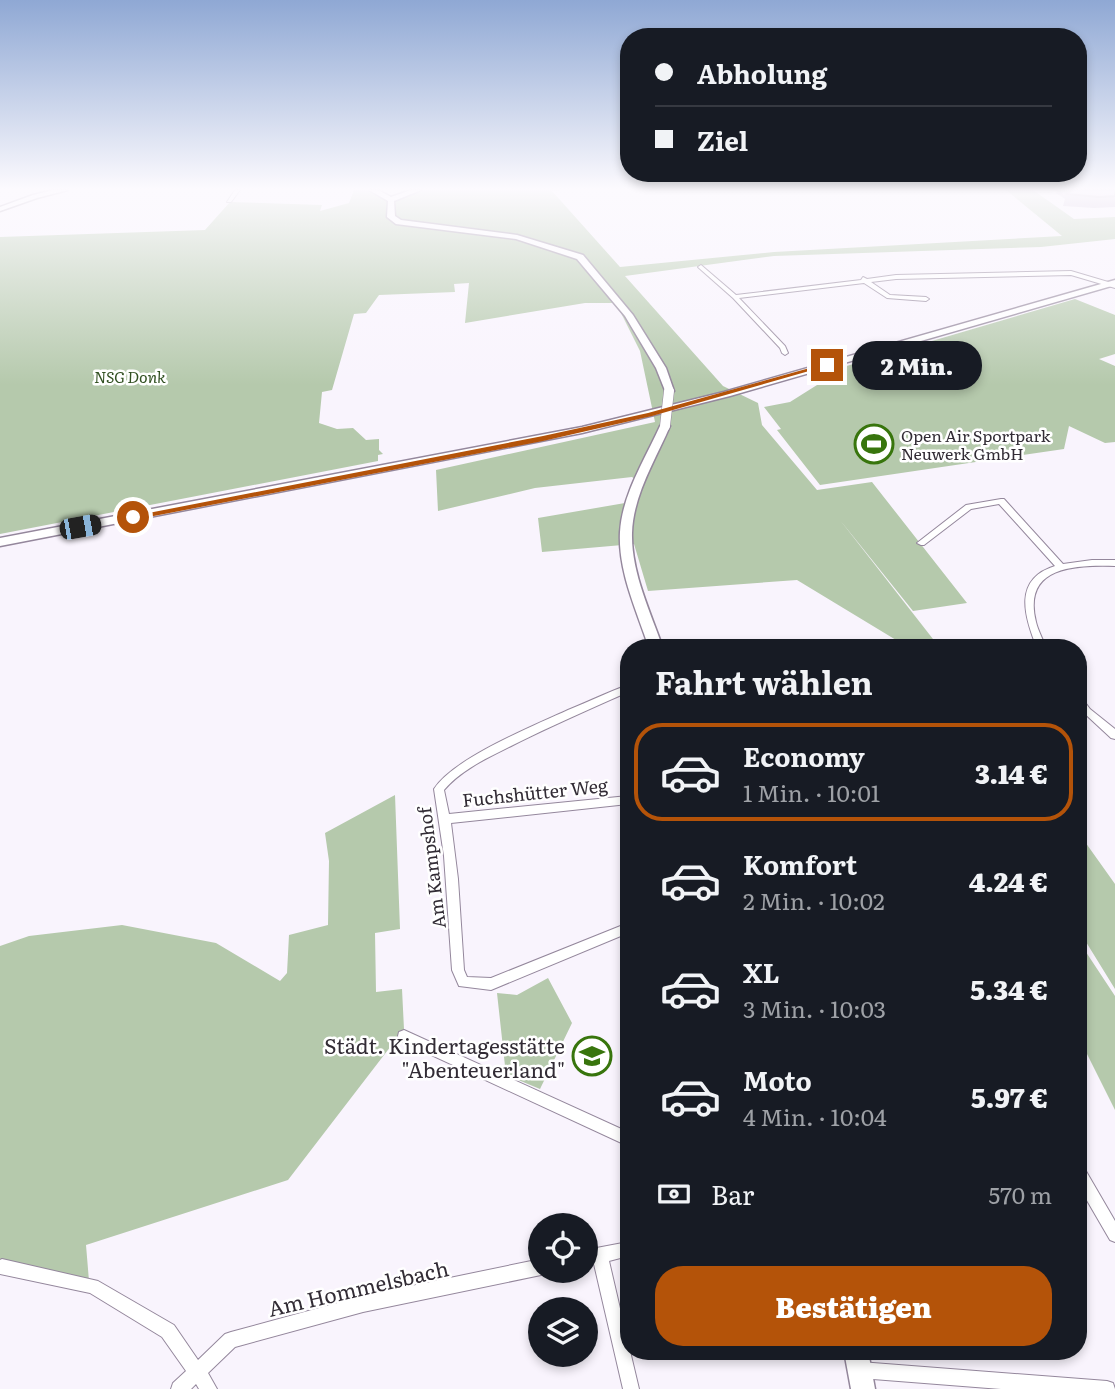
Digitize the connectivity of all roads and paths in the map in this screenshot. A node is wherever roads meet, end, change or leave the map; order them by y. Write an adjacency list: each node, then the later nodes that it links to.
1 (573, 255): 12 (street, bridge)
2 (701, 267): 5 (street)
3 (863, 279): 4 (street); 5 (street); 6 (street)
4 (1112, 284): 8 (street)
5 (735, 297): 7 (street)
6 (926, 299)
7 (785, 353)
8 (0, 542)
9 (921, 543): 11 (street)
10 (1115, 563): 11 (street)
11 (1060, 566): 13 (street)
12 (653, 639)
13 (1038, 639)
14 (620, 692): 18 (street, Am Kampshof)
15 (1087, 715): 16 (street)
16 (1115, 735)
17 (620, 801): 18 (street, Fuchshütter Weg)
18 (445, 819): 19 (street, Am Kampshof)
19 (620, 930)
20 (404, 1036): 21 (street)
21 (620, 1135)
22 (1087, 1187): 23 (street)
23 (1115, 1235)
24 (620, 1251): 25 (street)
25 (598, 1255)
26 (2, 1267): 32 (street)
27 (528, 1270): 32 (street, Am Hommelsbach)
28 (598, 1274): 29 (street)
29 (620, 1350)
30 (623, 1360): 35 (street)
31 (860, 1370): 36 (street)
32 (197, 1371): 33 (street, Am Hommelsbach); 34 (street)
33 (178, 1389)
34 (209, 1389)
35 (631, 1389)
36 (1107, 1389)

